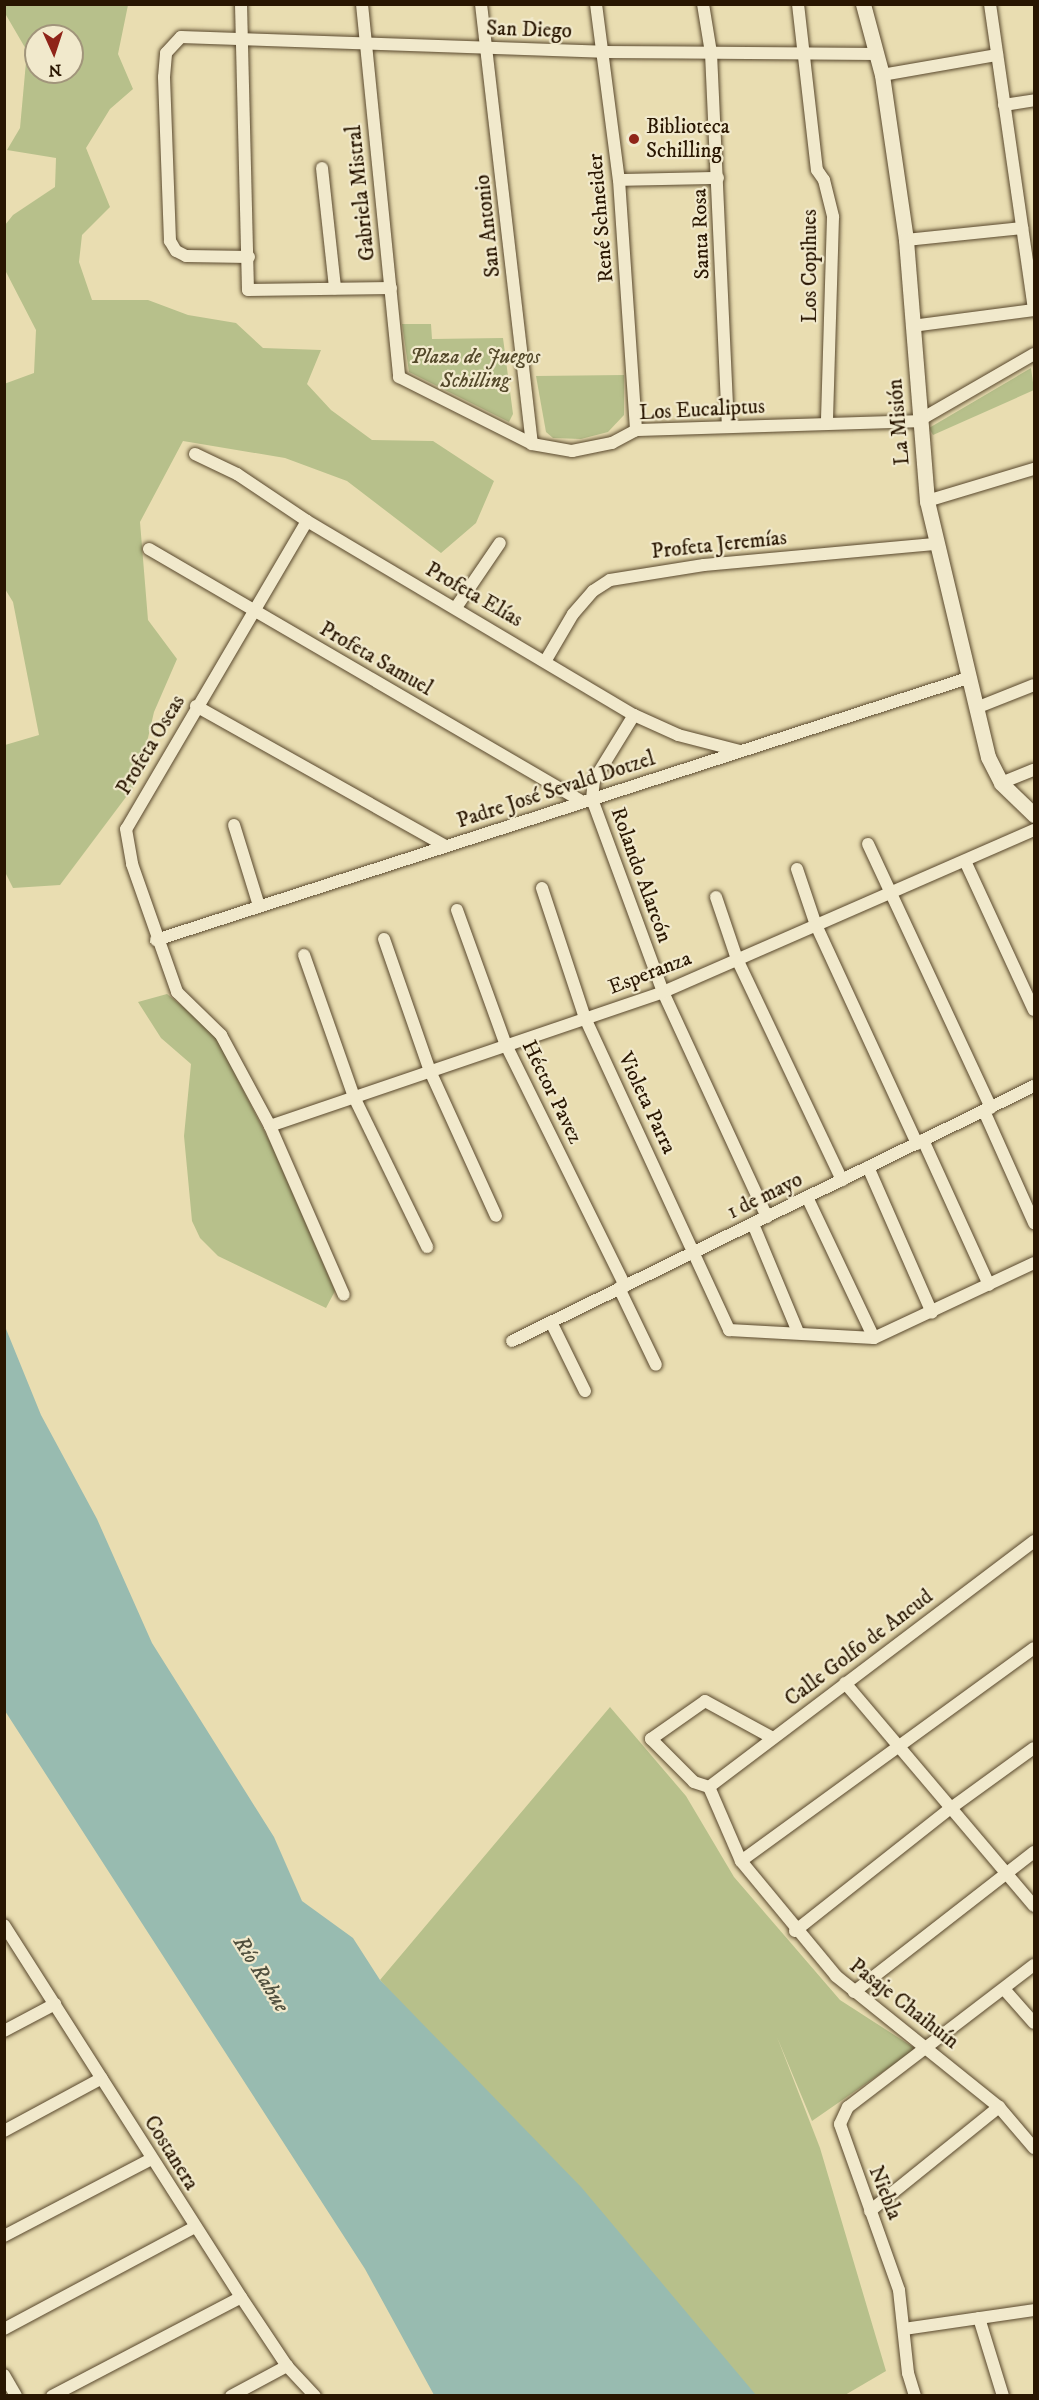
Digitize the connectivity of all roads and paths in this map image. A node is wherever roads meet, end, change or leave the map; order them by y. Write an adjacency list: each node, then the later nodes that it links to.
1 (241, 4): 9 (street)
2 (362, 4): 10 (street, Gabriela Mistral)
3 (481, 4): 11 (street, San Antonio)
4 (596, 4): 12 (street, René Schneider)
5 (703, 4): 13 (street, Santa Rosa)
6 (798, 4): 14 (street, Los Copihues)
7 (863, 4): 15 (street, La Misión)
8 (990, 4): 16 (street)
9 (241, 39): 10 (street, San Diego); 25 (street); 25 (street, San Diego)
10 (365, 44): 11 (street, San Diego); 27 (street, Gabriela Mistral)
11 (487, 48): 12 (street, San Diego); 36 (street, San Antonio)
12 (603, 52): 13 (street, San Diego); 22 (street, René Schneider)
13 (711, 53): 14 (street, San Diego); 21 (street, Santa Rosa)
14 (806, 53): 15 (street, San Diego); 33 (street, Los Copihues)
15 (877, 54): 17 (street, La Misión)
16 (997, 55): 17 (street); 19 (street)
17 (882, 75): 24 (street, La Misión)
18 (1035, 100): 19 (street)
19 (1004, 105): 23 (street)
20 (322, 168): 26 (street)
21 (718, 178): 22 (street); 34 (street, Santa Rosa)
22 (619, 180): 35 (street, René Schneider)
23 (1022, 228): 24 (street); 28 (street)
24 (906, 240): 29 (street, La Misión)
25 (249, 257): 26 (street)
26 (335, 288): 27 (street)
27 (391, 288): 31 (street, Gabriela Mistral)
28 (1035, 310): 29 (street)
29 (912, 326): 32 (street, La Misión)
30 (1035, 354): 32 (street)
31 (399, 377): 36 (street, Los Eucaliptus)
32 (918, 421): 33 (street, Los Eucaliptus); 39 (street, La Misión)
33 (827, 424): 34 (street, Los Eucaliptus)
34 (728, 427): 35 (street, Los Eucaliptus)
35 (636, 430): 36 (street, Los Eucaliptus)
36 (532, 444)
37 (195, 454): 40 (street, Profeta Elías)
38 (1035, 469): 39 (street)
39 (927, 501): 42 (street, La Misión)
40 (306, 521): 44 (street, Profeta Elías); 45 (street, Profeta Oseas)
41 (500, 543): 44 (street)
42 (937, 544): 46 (street, Profeta Jeremías); 47 (street, La Misión)
43 (149, 549): 45 (street, Profeta Samuel)
44 (457, 606): 46 (street, Profeta Elías)
45 (253, 609): 49 (street, Profeta Oseas); 55 (street, Profeta Samuel)
46 (546, 660): 51 (street, Profeta Elías)
47 (968, 678): 50 (street, La Misión); 52 (street, Padre José Sevald Dotzel)
48 (1035, 685): 50 (street)
49 (196, 706): 60 (street); 70 (street, Profeta Oseas)
50 (976, 708): 54 (street, La Misión)
51 (634, 715): 52 (street, Profeta Elías); 55 (street, Rolando Alarcón)
52 (741, 752): 55 (street, Padre José Sevald Dotzel)
53 (1035, 770): 54 (street)
54 (1001, 783): 56 (street, La Misión)
55 (588, 800): 60 (street, Padre José Sevald Dotzel); 73 (street, Rolando Alarcón)
56 (1035, 815)
57 (234, 825): 66 (street)
58 (1035, 830): 61 (street, Esperanza)
59 (868, 844): 64 (street)
60 (445, 846): 66 (street, Padre José Sevald Dotzel)
61 (965, 861): 64 (street, Esperanza); 74 (street)
62 (797, 869): 68 (street)
63 (542, 888): 75 (street, Violeta Parra)
64 (890, 893): 68 (street, Esperanza); 80 (street)
65 (716, 897): 72 (street)
66 (259, 906): 70 (street, Padre José Sevald Dotzel)
67 (457, 910): 76 (street, Héctor Pavez)
68 (816, 925): 72 (street, Esperanza); 82 (street)
69 (384, 939): 77 (street)
70 (156, 940): 81 (street, Profeta Oseas)
71 (304, 955): 79 (street)
72 (737, 959): 73 (street, Esperanza); 84 (street)
73 (663, 992): 75 (street, Esperanza); 87 (street, Rolando Alarcón)
74 (1035, 1010)
75 (585, 1018): 76 (street, Esperanza); 91 (street, Violeta Parra)
76 (506, 1045): 77 (street, Esperanza); 94 (street, Héctor Pavez)
77 (430, 1071): 79 (street, Esperanza); 86 (street)
78 (1035, 1086): 80 (street, 1 de mayo)
79 (354, 1097): 81 (street, Esperanza); 90 (street)
80 (988, 1109): 82 (street, 1 de mayo); 88 (street)
81 (270, 1126): 95 (street, Profeta Oseas)
82 (920, 1142): 83 (street, 1 de mayo); 93 (street)
83 (868, 1167): 84 (street, 1 de mayo); 96 (street)
84 (842, 1180): 85 (street, 1 de mayo)
85 (807, 1197): 87 (street, 1 de mayo); 99 (street)
86 (496, 1216)
87 (766, 1217): 89 (street, 1 de mayo)
88 (1035, 1223)
89 (753, 1224): 91 (street, 1 de mayo); 98 (street)
90 (427, 1247)
91 (696, 1251): 94 (street, 1 de mayo); 98 (street, Violeta Parra)
92 (1035, 1263): 93 (street)
93 (989, 1285): 96 (street)
94 (622, 1287): 97 (street, 1 de mayo); 101 (street, Héctor Pavez)
95 (344, 1295)
96 (932, 1313): 99 (street)
97 (551, 1322): 100 (street, 1 de mayo); 102 (street)
98 (798, 1332): 99 (street)
99 (874, 1338)
100 (512, 1341)
101 (656, 1365)
102 (585, 1391)
103 (1035, 1541): 105 (street, Calle Golfo de Ancud)
104 (1035, 1648): 107 (street)
105 (845, 1683): 106 (street, Calle Golfo de Ancud); 107 (street)
106 (773, 1738): 109 (street, Calle Golfo de Ancud); 109 (street)
107 (898, 1746): 110 (street); 112 (street)
108 (1035, 1748): 110 (street)
109 (709, 1787): 112 (street, Pasaje Chaihuín)
110 (951, 1808): 113 (street); 116 (street)
111 (1035, 1852): 113 (street)
112 (741, 1861): 116 (street, Pasaje Chaihuín)
113 (1006, 1873): 114 (street); 119 (street)
114 (1035, 1906)
115 (4, 1925): 120 (street, Costanera)
116 (795, 1930): 119 (street, Pasaje Chaihuín)
117 (1035, 1965): 118 (street, Niebla)
118 (1004, 1989): 121 (street); 123 (street, Niebla)
119 (854, 1992): 123 (street, Pasaje Chaihuín)
120 (55, 2004): 122 (street); 124 (street, Costanera)
121 (1035, 2023)
122 (4, 2031)
123 (930, 2047): 125 (street, Pasaje Chaihuín); 129 (street, Niebla)
124 (102, 2078): 126 (street); 128 (street, Costanera)
125 (999, 2107): 127 (street, Pasaje Chaihuín); 129 (street)
126 (4, 2131)
127 (1035, 2148)
128 (151, 2158): 130 (street, Costanera); 131 (street)
129 (870, 2211): 136 (street, Niebla)
130 (195, 2227): 132 (street, Costanera); 135 (street)
131 (4, 2236)
132 (241, 2297): 137 (street, Costanera); 140 (street)
133 (1035, 2310): 134 (street)
134 (979, 2318): 136 (street); 144 (street)
135 (4, 2329)
136 (904, 2329): 143 (street, Niebla)
137 (287, 2366): 141 (street); 142 (street, Costanera)
138 (4, 2375): 139 (street)
139 (16, 2396)
140 (52, 2396)
141 (231, 2396)
142 (315, 2396)
143 (915, 2396)
144 (1003, 2396)

